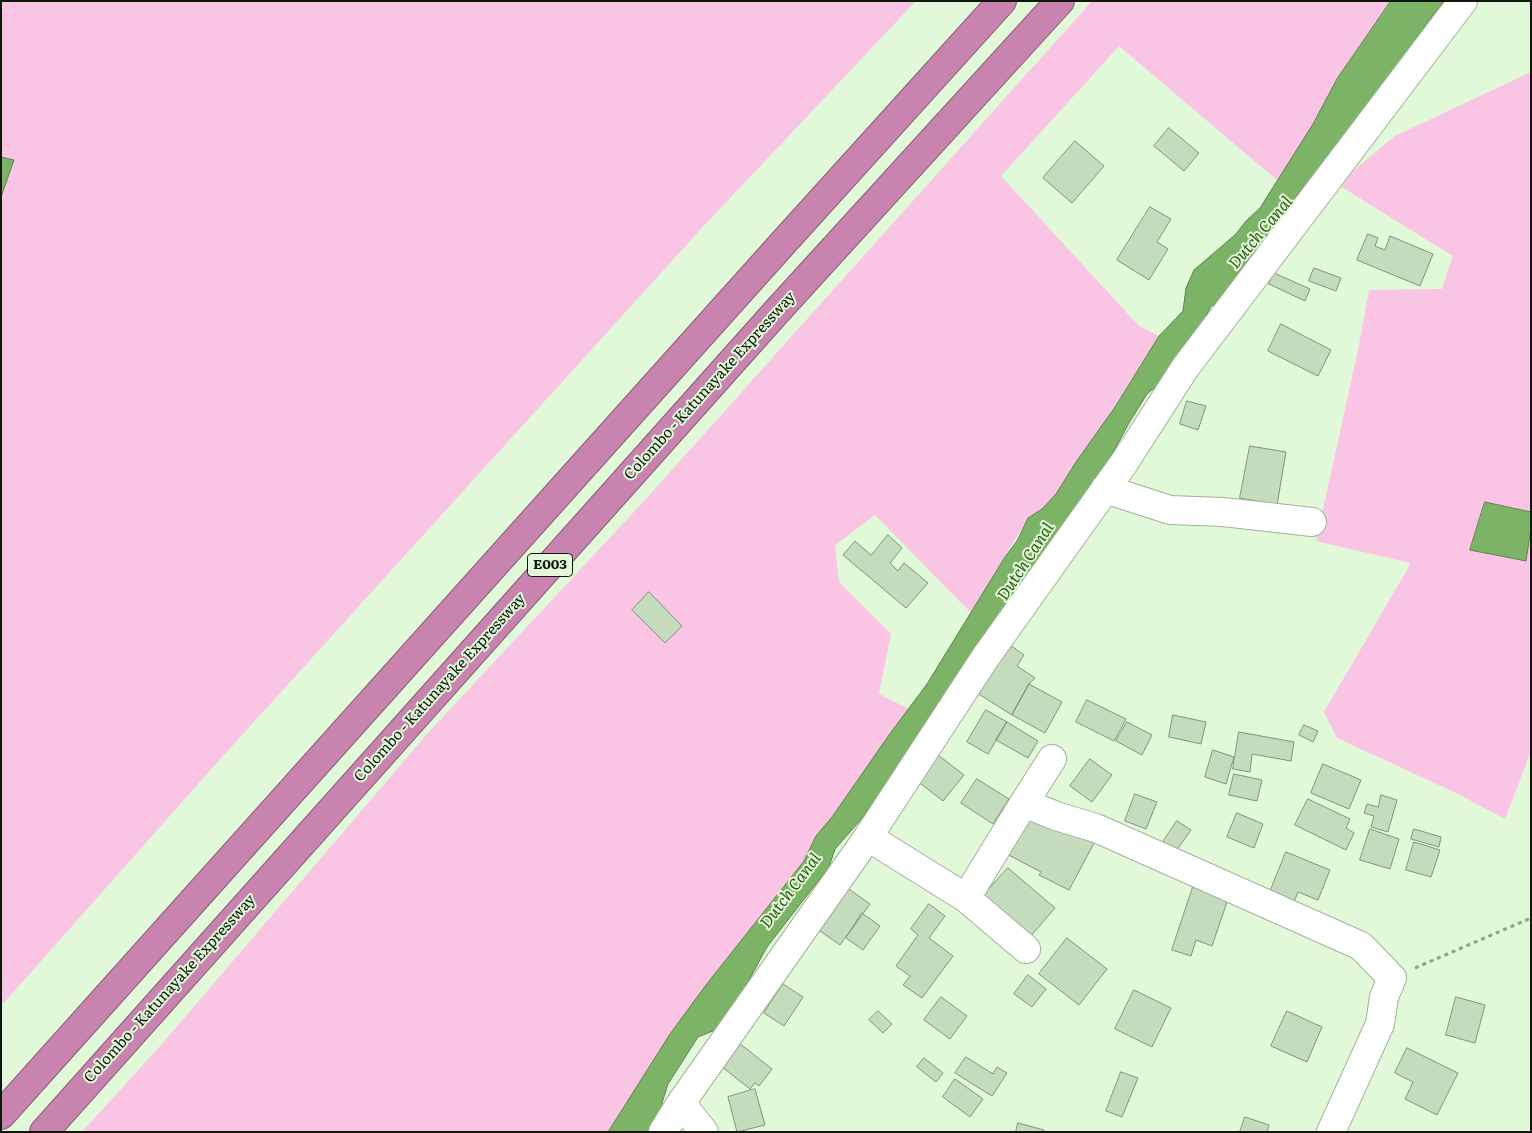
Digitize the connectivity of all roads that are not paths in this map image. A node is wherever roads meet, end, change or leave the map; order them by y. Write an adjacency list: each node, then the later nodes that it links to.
1 (1002, 1): 12 (highway, E003)
2 (1060, 1): 13 (highway, Colombo - Katunayake Expressway / E003)
3 (1463, 1): 4 (street)
4 (1106, 489): 5 (street); 8 (street)
5 (1312, 522)
6 (1052, 759): 7 (street)
7 (1024, 802): 9 (street); 16 (street)
8 (868, 837): 9 (street); 11 (street)
9 (966, 898): 10 (street)
10 (1026, 949)
11 (681, 1103): 14 (street); 15 (street)
12 (1, 1114)
13 (44, 1132)
14 (663, 1132)
15 (704, 1132)
16 (1331, 1132)

